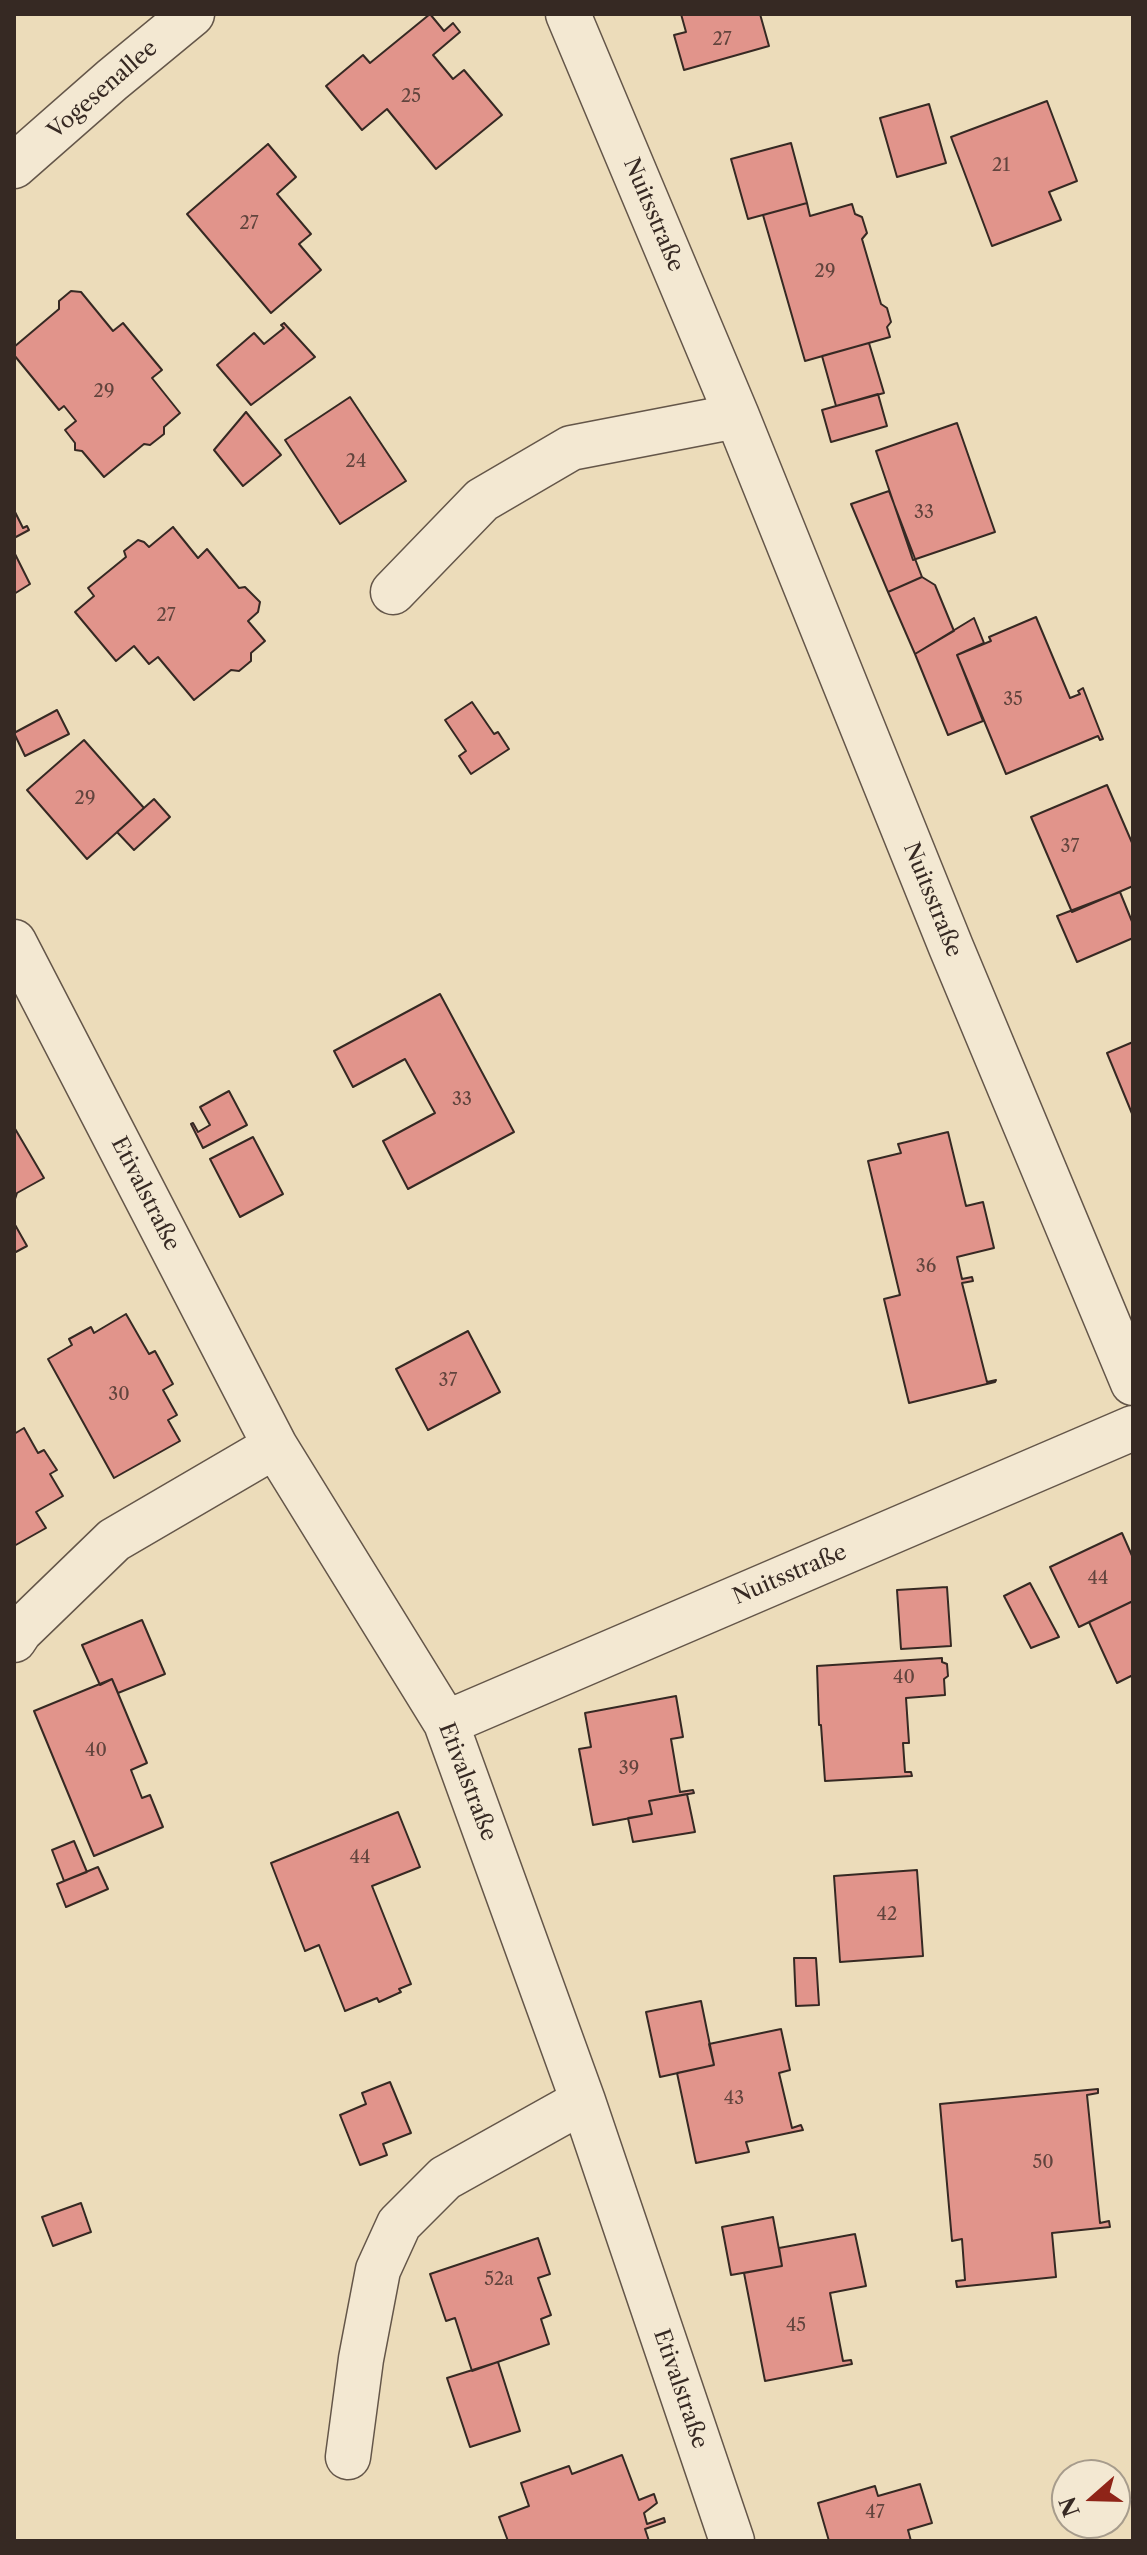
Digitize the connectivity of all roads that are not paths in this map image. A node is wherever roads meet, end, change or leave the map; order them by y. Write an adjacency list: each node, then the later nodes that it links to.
1 (192, 14): 3 (street, Vogesenallee)
2 (568, 14): 4 (street, Nuitsstraße)
3 (14, 166)
4 (737, 416): 5 (street); 7 (street, Nuitsstraße)
5 (393, 592)
6 (14, 942): 9 (street, Etivalstraße)
7 (1133, 1383)
8 (1133, 1428): 11 (street, Nuitsstraße)
9 (275, 1446): 10 (street); 11 (street, Etivalstraße)
10 (14, 1640)
11 (446, 1723): 12 (street, Etivalstraße)
12 (583, 2101): 13 (street); 14 (street, Etivalstraße)
13 (348, 2457)
14 (732, 2541)

